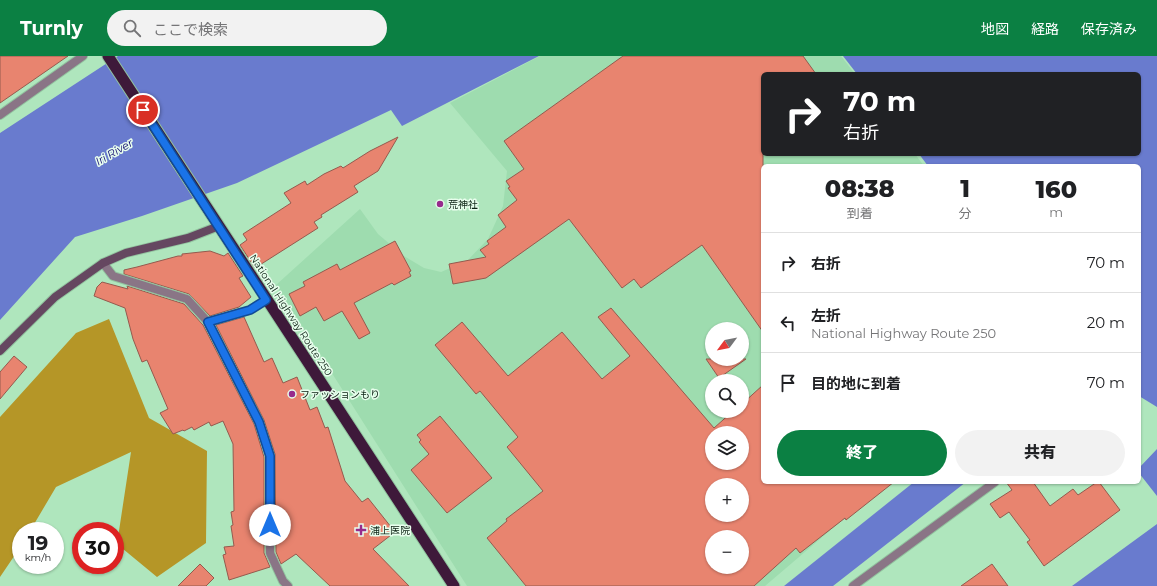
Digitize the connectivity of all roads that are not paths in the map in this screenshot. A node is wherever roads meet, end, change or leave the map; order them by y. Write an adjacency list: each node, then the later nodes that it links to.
1 (83, 56): 3 (street)
2 (109, 58): 4 (highway, National Highway Route 250)
3 (0, 115)
4 (218, 226): 5 (main road); 6 (highway, National Highway Route 250)
5 (103, 263): 7 (street); 8 (main road)
6 (266, 300): 7 (street); 11 (highway, National Highway Route 250)
7 (208, 322): 10 (street)
8 (0, 351)
9 (992, 484): 12 (street)
10 (288, 586)
11 (454, 586)
12 (853, 586)

